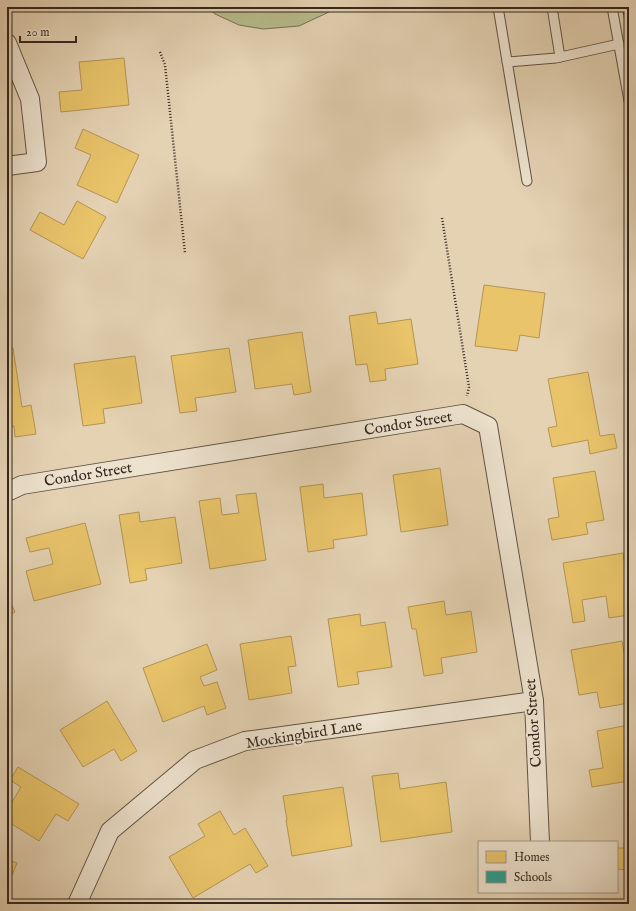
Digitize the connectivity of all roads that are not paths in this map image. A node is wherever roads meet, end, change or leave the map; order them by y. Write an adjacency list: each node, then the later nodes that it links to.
1 (498, 7): 7 (lane)
2 (552, 7): 6 (lane)
3 (612, 7): 5 (lane)
4 (7, 44): 9 (street)
5 (619, 44): 6 (lane); 8 (lane)
6 (560, 57): 7 (lane)
7 (507, 62): 10 (lane)
8 (629, 101)
9 (7, 166)
10 (527, 181)
11 (7, 492): 12 (street, Condor Street)
12 (534, 701): 13 (street, Condor Street); 14 (street, Mockingbird Lane)
13 (540, 841)
14 (77, 904)

